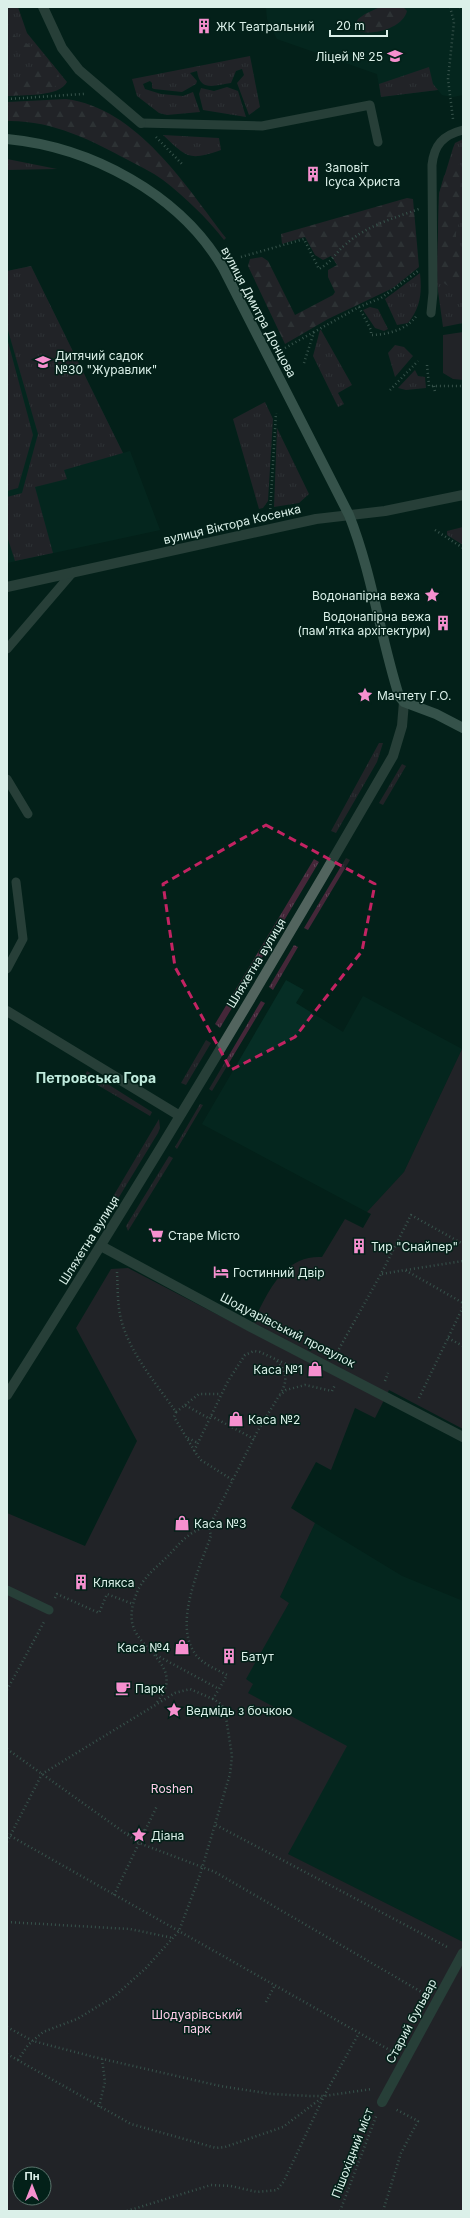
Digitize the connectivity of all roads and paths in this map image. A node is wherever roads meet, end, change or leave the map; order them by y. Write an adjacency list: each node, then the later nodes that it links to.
1 (43, 7): 5 (street)
2 (450, 7): 6 (path)
3 (75, 94): 4 (path)
4 (7, 99)
5 (141, 123): 9 (lane)
6 (459, 131): 11 (lane)
7 (7, 139): 29 (street, вулиця Дмитра Донцова)
8 (157, 139): 10 (path)
9 (378, 142)
10 (182, 164)
11 (432, 204): 12 (lane); 13 (path)
12 (432, 255): 14 (path); 16 (lane)
13 (241, 257)
14 (359, 308): 15 (path); 17 (path)
15 (419, 310)
16 (431, 313)
17 (314, 332): 18 (path); 20 (path)
18 (285, 348)
19 (418, 361): 24 (path)
20 (304, 363)
21 (427, 365): 22 (path)
22 (434, 386): 23 (path); 25 (path)
23 (463, 386)
24 (390, 390)
25 (435, 392)
26 (276, 413): 28 (path)
27 (463, 495): 29 (street, вулиця Віктора Косенка)
28 (270, 513)
29 (348, 515): 32 (street, вулиця Віктора Косенка); 35 (street)
30 (435, 530): 31 (path)
31 (463, 548)
32 (73, 572): 33 (street, вулиця Віктора Косенка); 34 (lane)
33 (7, 587)
34 (7, 649)
35 (404, 702): 36 (street); 42 (street, Шляхетна вулиця)
36 (463, 728)
37 (7, 779): 38 (lane)
38 (28, 814)
39 (16, 882): 40 (lane)
40 (7, 969)
41 (7, 1011): 42 (street)
42 (180, 1116): 44 (street, Шляхетна вулиця)
43 (463, 1244): 48 (path)
44 (101, 1246): 45 (street, Шодуарівський провулок); 58 (street, Шляхетна вулиця)
45 (117, 1255): 54 (street, Шодуарівський провулок); 62 (path)
46 (463, 1261): 47 (path)
47 (406, 1270): 48 (path); 49 (path)
48 (381, 1274): 54 (path)
49 (463, 1303)
50 (463, 1307): 51 (path)
51 (448, 1338): 52 (path); 61 (path)
52 (463, 1346)
53 (276, 1359): 55 (path); 57 (path); 59 (path)
54 (329, 1366): 61 (street, Шодуарівський провулок)
55 (300, 1371)
56 (327, 1384): 59 (path)
57 (220, 1394): 60 (path); 63 (path)
58 (7, 1395)
59 (279, 1396): 66 (path)
60 (185, 1405): 62 (path); 63 (path)
61 (414, 1410): 64 (street, Шодуарівський провулок)
62 (176, 1412): 65 (path)
63 (210, 1417): 66 (path); 67 (path)
64 (463, 1436)
65 (188, 1438): 67 (path); 68 (path)
66 (254, 1439): 69 (path)
67 (198, 1443): 68 (path)
68 (194, 1451): 69 (path)
69 (234, 1481): 70 (path)
70 (209, 1527): 73 (path); 76 (path)
71 (7, 1590): 74 (lane)
72 (57, 1594): 73 (path)
73 (133, 1604): 75 (path)
74 (49, 1610): 77 (path)
75 (156, 1655): 76 (path); 79 (path)
76 (219, 1689): 78 (path)
77 (7, 1690)
78 (213, 1699): 79 (path); 83 (path)
79 (153, 1706): 81 (path)
80 (7, 1749): 81 (path)
81 (42, 1774): 85 (path); 86 (path)
82 (157, 1806): 84 (path)
83 (216, 1825): 89 (path); 94 (path)
84 (146, 1830): 85 (path); 88 (path)
85 (127, 1834): 88 (path)
86 (8, 1835): 87 (path); 90 (path)
87 (7, 1842)
88 (139, 1843): 89 (path); 90 (path)
89 (202, 1865): 92 (path); 97 (path)
90 (114, 1894): 92 (path)
91 (7, 1922): 93 (path)
92 (179, 1931): 93 (path); 96 (path)
93 (173, 1938): 101 (path)
94 (452, 1950)
95 (463, 1953): 97 (street, Старий бульвар)
96 (275, 1985): 98 (path); 100 (path)
97 (437, 2001): 103 (street, Старий бульвар)
98 (266, 2002)
99 (7, 2027): 101 (path)
100 (359, 2032): 103 (path); 107 (path)
101 (33, 2040): 104 (path); 105 (path)
102 (7, 2054): 105 (path)
103 (406, 2058): 106 (street, Старий бульвар)
104 (102, 2059): 107 (path); 109 (path)
105 (18, 2060): 109 (path)
106 (390, 2086): 107 (path); 108 (street, Старий бульвар)
107 (324, 2096): 109 (path); 110 (path)
108 (382, 2102): 111 (path, Пішохідний міст); 112 (path)
109 (99, 2107)
110 (127, 2211)
111 (340, 2211)
112 (383, 2211)

